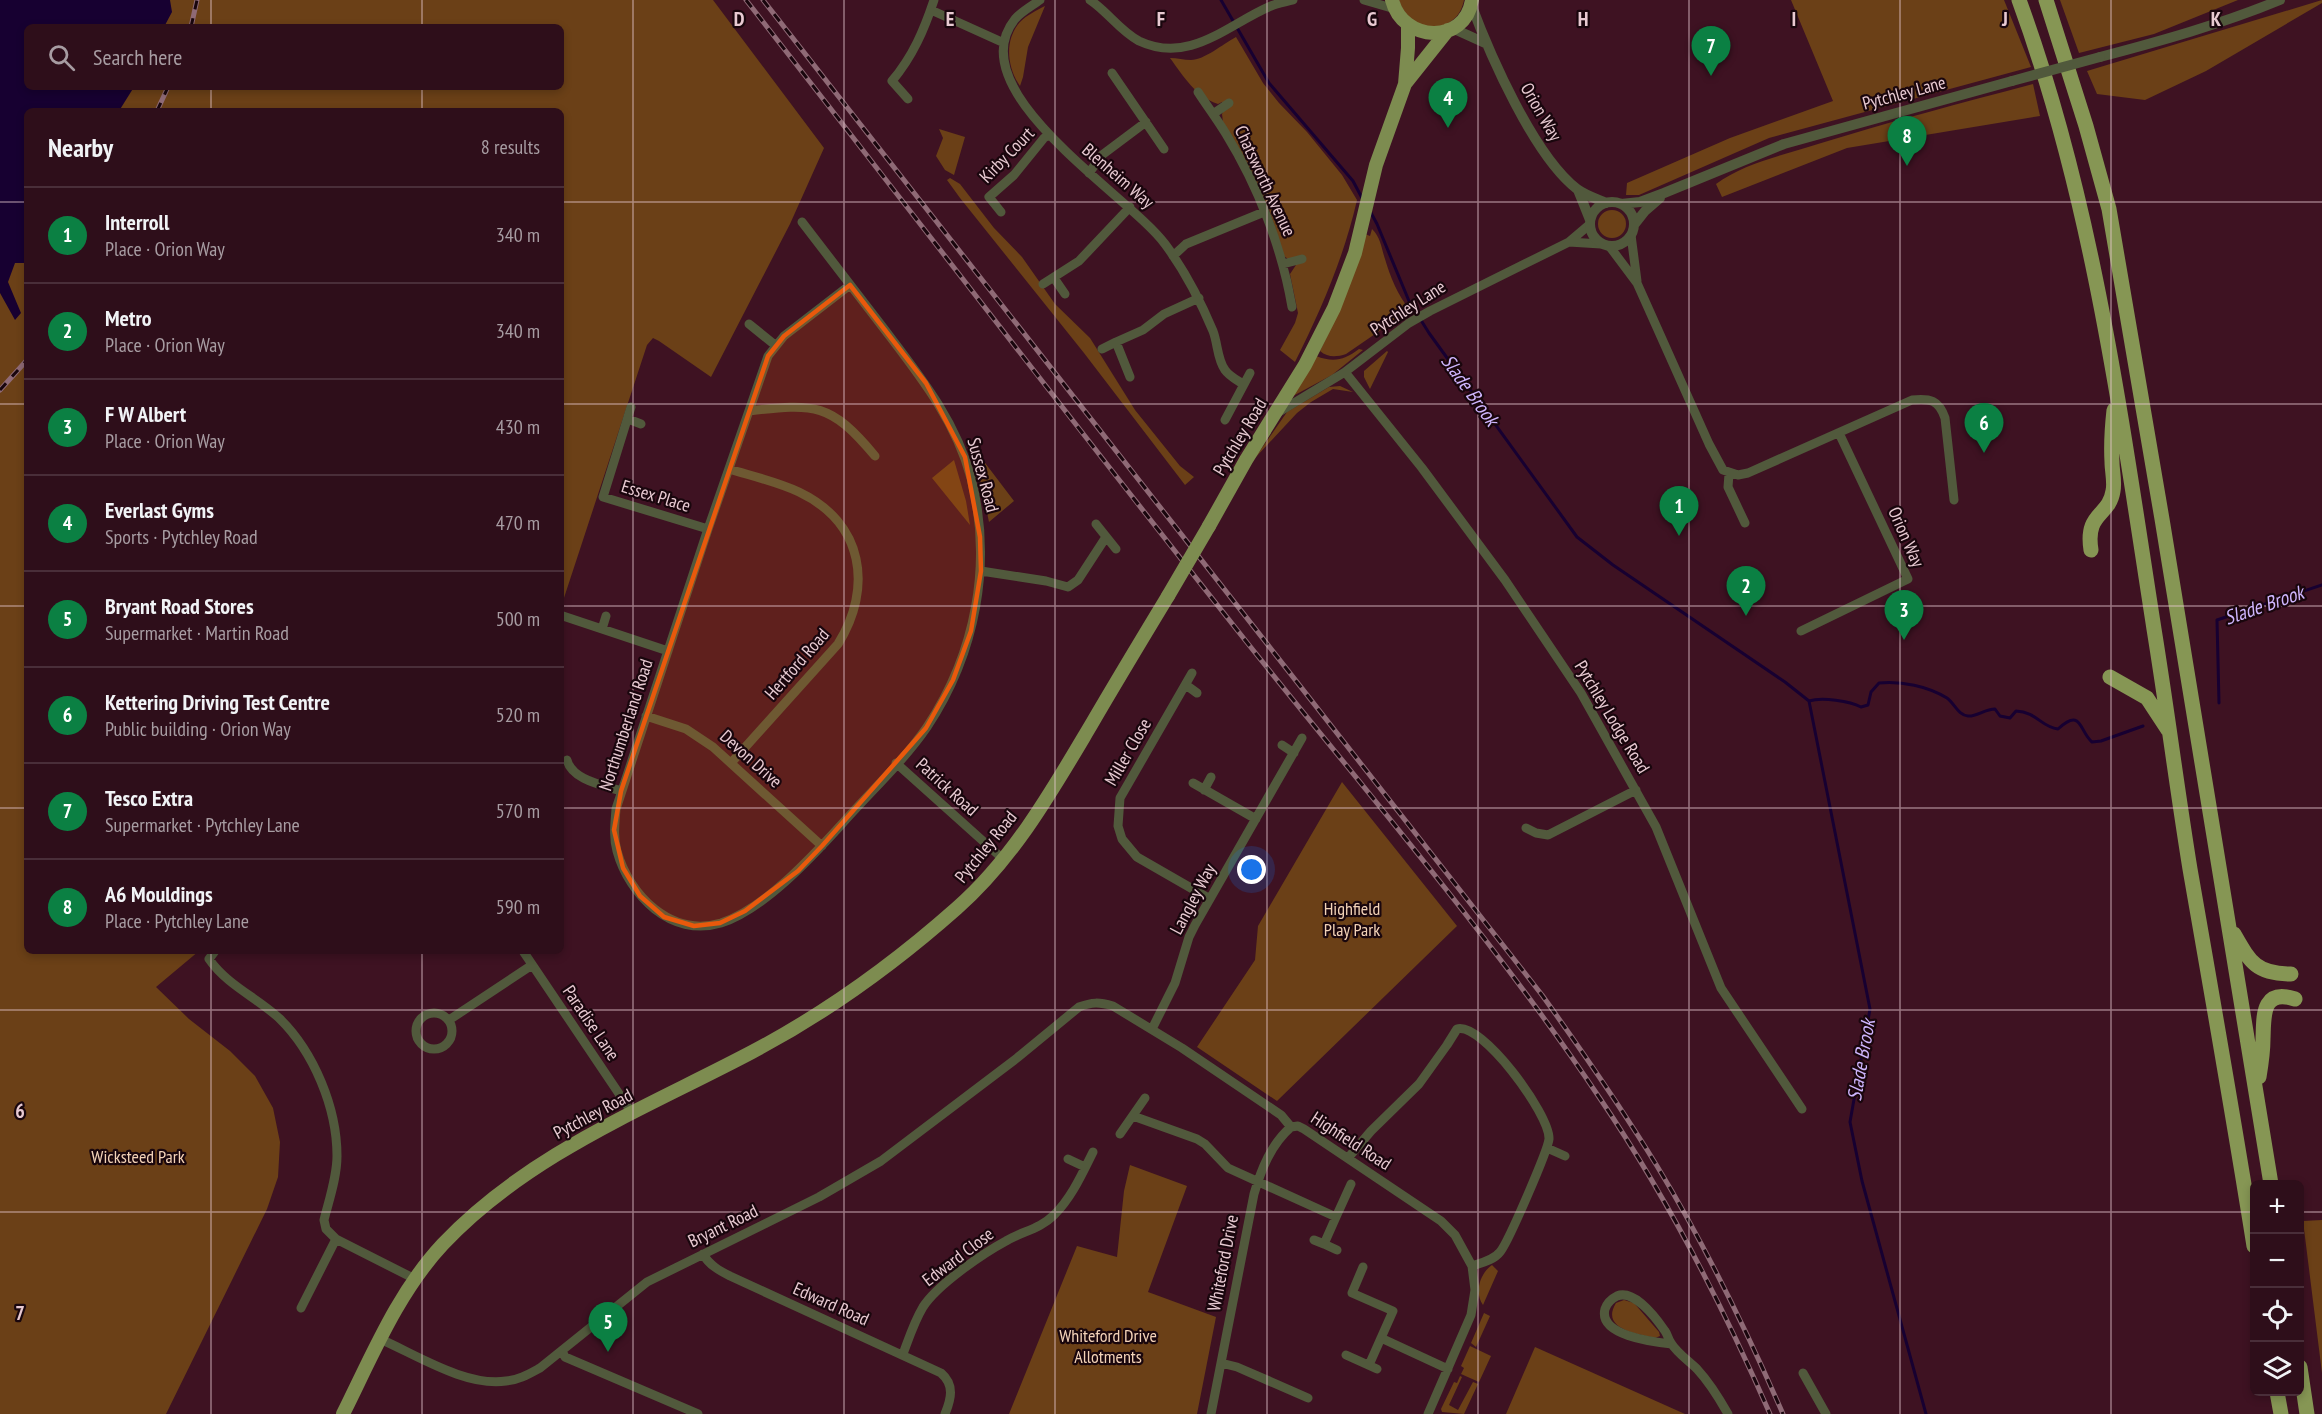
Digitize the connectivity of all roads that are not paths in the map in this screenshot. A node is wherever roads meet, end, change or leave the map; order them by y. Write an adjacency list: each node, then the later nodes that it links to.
1 (1040, 0): 14 (street)
2 (1090, 0): 9 (street)
3 (1293, 0): 9 (street)
4 (1364, 0): 10 (street)
5 (2019, 0): 56 (highway)
6 (2046, 0): 102 (highway)
7 (2280, 0): 27 (street, Pytchley Lane, bridge)
8 (1472, 2): 13 (main road, Pytchley Road); 15 (street, Orion Way)
9 (1101, 4)
10 (1394, 4): 12 (main road)
11 (933, 5): 14 (street); 19 (street)
12 (1408, 25): 13 (main road); 17 (main road, Pytchley Road)
13 (1450, 29): 15 (street); 17 (main road, Pytchley Road)
14 (1004, 43): 23 (street, Blenheim Way)
15 (1485, 43): 26 (street, Orion Way)
16 (1112, 73): 22 (street)
17 (1405, 84): 59 (main road, Pytchley Road)
18 (1198, 92): 21 (street, Chatsworth Avenue)
19 (908, 99)
20 (1229, 103): 21 (street, Chatsworth Avenue)
21 (1213, 114): 32 (street, Chatsworth Avenue)
22 (1146, 122): 24 (street); 25 (street)
23 (1049, 135): 25 (street, Blenheim Way); 31 (street, Kirby Court)
24 (1164, 149)
25 (1089, 173): 30 (street, Blenheim Way)
26 (1578, 190): 28 (street, Orion Way); 34 (street, Orion Way)
27 (1664, 193): 29 (street, Pytchley Lane); 35 (street, Pytchley Lane)
28 (1606, 203): 29 (street); 34 (street)
29 (1621, 204): 35 (street)
30 (1130, 207): 38 (street, Blenheim Way); 41 (street)
31 (1001, 212)
32 (1264, 212): 38 (street); 40 (street, Chatsworth Avenue)
33 (802, 222): 44 (street, Sussex Road)
34 (1590, 222): 36 (street, Pytchley Lane); 37 (street)
35 (1633, 230): 37 (street); 42 (street)
36 (1569, 242): 37 (street, Pytchley Lane); 52 (street, Pytchley Lane)
37 (1606, 245): 42 (street)
38 (1173, 256): 46 (street, Blenheim Way)
39 (1302, 259): 40 (street, Chatsworth Avenue)
40 (1283, 264): 47 (street, Chatsworth Avenue)
41 (1054, 278): 43 (street); 45 (street)
42 (1637, 283): 66 (street)
43 (1043, 284)
44 (850, 285): 50 (street, Northumberland Road); 74 (street, Sussex Road)
45 (1065, 294)
46 (1199, 298): 49 (street); 55 (street, Blenheim Way)
47 (1292, 307)
48 (749, 324): 50 (street)
49 (1116, 342): 51 (street); 54 (street)
50 (775, 345): 58 (street, Northumberland Road)
51 (1101, 349)
52 (1345, 372): 59 (street, Pytchley Lane); 95 (street, Pytchley Lodge Road)
53 (1250, 373): 55 (street)
54 (1130, 377)
55 (1243, 384): 61 (street)
56 (2116, 393): 73 (highway); 85 (highway)
57 (631, 407): 60 (street, Essex Place)
58 (748, 411): 64 (street); 65 (street, Northumberland Road)
59 (1273, 416): 100 (main road, Pytchley Road, bridge)
60 (628, 419): 62 (street); 70 (street, Essex Place)
61 (1225, 420)
62 (641, 424)
63 (1839, 433): 66 (street); 67 (street); 78 (street, Orion Way)
64 (875, 456)
65 (729, 469): 70 (street, Northumberland Road); 90 (street, Hertford Road)
66 (1730, 474): 68 (street)
67 (1954, 500)
68 (1745, 523)
69 (1096, 524): 71 (street)
70 (708, 529): 79 (street, Northumberland Road)
71 (1106, 537): 72 (street); 74 (street)
72 (1116, 549)
73 (2091, 550)
74 (981, 571): 91 (street, Sussex Road)
75 (564, 616): 77 (street)
76 (606, 616): 77 (street)
77 (602, 629): 79 (street)
78 (1801, 631)
79 (668, 651): 84 (street, Northumberland Road)
80 (1192, 673): 82 (street, Miller Close)
81 (2110, 677): 85 (highway)
82 (1186, 685): 83 (street); 101 (street, Miller Close)
83 (1197, 693)
84 (646, 716): 90 (street, Devon Drive); 96 (street, Northumberland Road)
85 (2171, 735): 128 (highway)
86 (1302, 738): 88 (street, Langley Way)
87 (1282, 746): 88 (street)
88 (1294, 753): 97 (street, Langley Way)
89 (567, 760): 96 (street)
90 (731, 763): 99 (street, Devon Drive)
91 (896, 763): 99 (street, Northumberland Road); 100 (street, Patrick Road)
92 (1211, 777): 94 (street)
93 (1193, 783): 94 (street)
94 (1204, 790): 97 (street)
95 (1636, 790): 98 (street); 113 (street, Pytchley Lodge Road)
96 (621, 791): 99 (street, Northumberland Road)
97 (1256, 819): 101 (street, Langley Way)
98 (1526, 828)
99 (822, 846)
100 (1003, 859): 114 (main road, Pytchley Road)
101 (1210, 899): 110 (street, Langley Way)
102 (2228, 923): 106 (highway); 111 (highway)
103 (525, 954): 105 (street, Paradise Lane)
104 (212, 955): 129 (street)
105 (532, 965): 108 (street); 114 (street, Paradise Lane)
106 (2291, 974)
107 (2295, 999): 111 (highway)
108 (449, 1020)
109 (1064, 1020): 110 (street, Highfield Road); 133 (street, Bryant Road)
110 (1152, 1029): 116 (street, Highfield Road)
111 (2257, 1097): 125 (highway)
112 (1145, 1098): 115 (street)
113 (1802, 1109)
114 (632, 1113): 136 (main road, Pytchley Road)
115 (1133, 1116): 117 (street); 124 (street)
116 (1291, 1127): 121 (street, Highfield Road); 124 (street, Whiteford Drive)
117 (1120, 1134)
118 (1547, 1148): 120 (street); 121 (street); 134 (street)
119 (1093, 1152): 123 (street, Edward Close)
120 (1565, 1156)
121 (1348, 1158): 134 (street, Highfield Road)
122 (1068, 1159): 123 (street)
123 (1085, 1167): 142 (street, Edward Close)
124 (1258, 1180): 127 (street); 144 (street, Whiteford Drive)
125 (2270, 1180)
126 (1351, 1184): 127 (street)
127 (1336, 1217): 131 (street)
128 (2252, 1234)
129 (336, 1239): 136 (street); 137 (street)
130 (1314, 1240): 131 (street)
131 (1324, 1244): 132 (street)
132 (1337, 1250)
133 (704, 1254): 141 (street, Bryant Road); 142 (street, Edward Road)
134 (1472, 1266): 145 (street, Highfield Road)
135 (1363, 1267): 138 (street)
136 (415, 1280): 139 (main road, Pytchley Road)
137 (301, 1308)
138 (1381, 1338): 143 (street); 145 (street)
139 (380, 1339): 141 (street, Bryant Road); 150 (main road, Pytchley Road)
140 (1671, 1344): 140 (street); 155 (street)
141 (562, 1351): 151 (street)
142 (903, 1354): 152 (street, Edward Road)
143 (1346, 1355)
144 (1221, 1363): 149 (street); 153 (street, Whiteford Drive)
145 (1448, 1369): 154 (street, Highfield Road)
146 (1803, 1373): 156 (street)
147 (2304, 1394): 158 (highway)
148 (2278, 1396): 157 (highway)
149 (1308, 1398)
150 (343, 1414)
151 (699, 1414)
152 (945, 1414)
153 (1211, 1414)
154 (1428, 1414)
155 (1728, 1414)
156 (1826, 1414)
157 (2281, 1414)
158 (2307, 1414)

